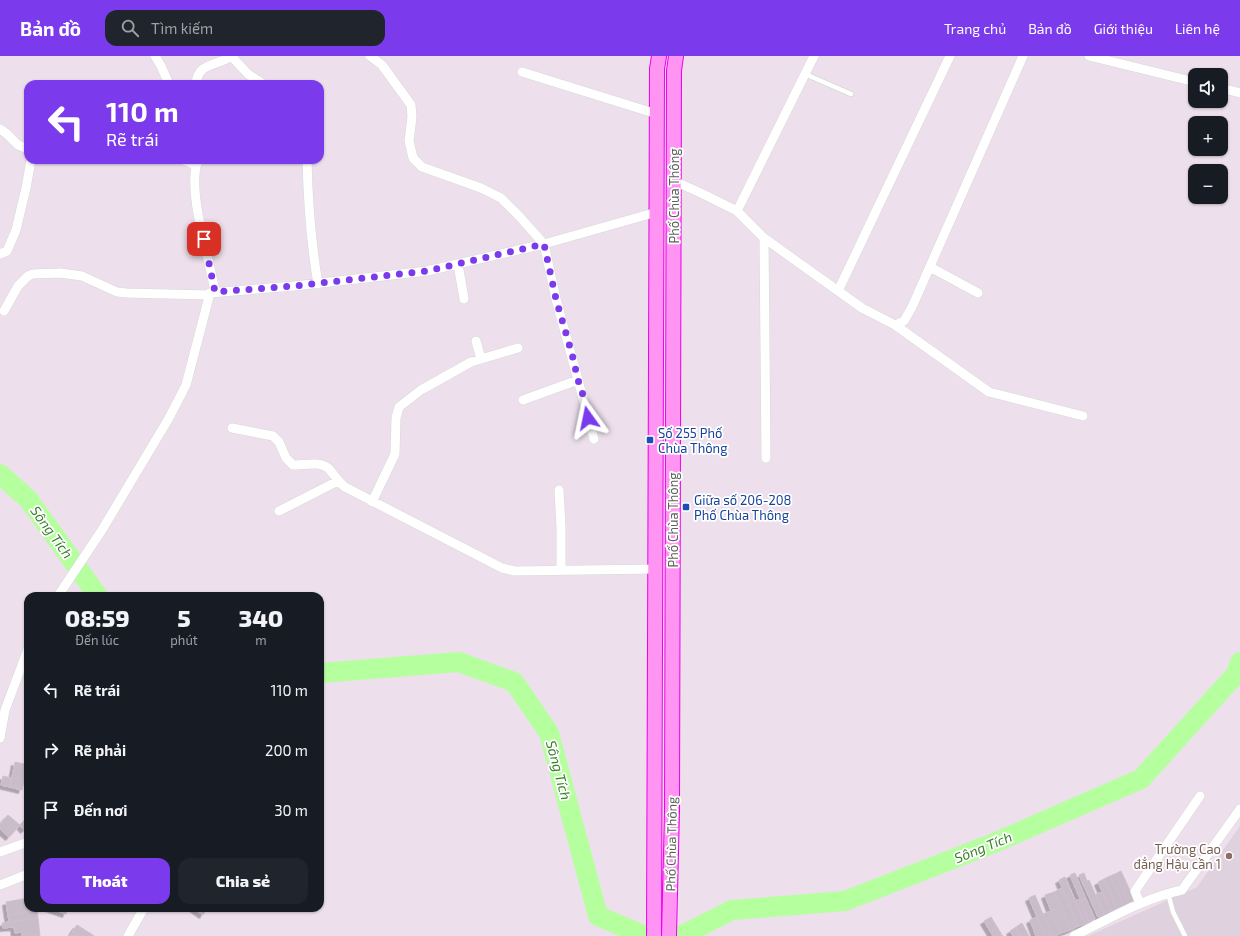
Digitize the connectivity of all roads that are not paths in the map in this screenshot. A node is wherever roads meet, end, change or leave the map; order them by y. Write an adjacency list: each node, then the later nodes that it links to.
1 (154, 56): 12 (street)
2 (232, 56): 13 (street); 14 (street)
3 (370, 56): 29 (street)
4 (659, 56): 19 (highway, Phố Chùa Thông)
5 (676, 56): 25 (highway, Phố Chùa Thông)
6 (814, 56): 11 (street)
7 (950, 56): 34 (street)
8 (1023, 56): 32 (street)
9 (1089, 56): 15 (street)
10 (522, 72): 19 (street)
11 (805, 74): 18 (lane); 26 (street)
12 (167, 80)
13 (196, 80)
14 (258, 80)
15 (1188, 80)
16 (1228, 90): 17 (street)
17 (1240, 93)
18 (851, 94)
19 (657, 114): 27 (highway, Phố Chùa Thông)
20 (0, 129): 21 (street)
21 (24, 147)
22 (30, 164): 30 (street)
23 (197, 164): 36 (street)
24 (307, 164): 33 (street)
25 (674, 181): 26 (street); 69 (highway, Phố Chùa Thông)
26 (737, 211): 28 (street)
27 (657, 212): 29 (street); 53 (highway, Phố Chùa Thông)
28 (764, 238): 34 (street); 48 (street)
29 (544, 244): 31 (street); 43 (street)
30 (0, 254)
31 (458, 264): 33 (street); 37 (street)
32 (930, 267): 35 (street); 39 (street)
33 (318, 284): 36 (street)
34 (838, 291): 39 (street)
35 (978, 292)
36 (212, 293): 38 (street); 55 (street)
37 (464, 299)
38 (4, 311)
39 (895, 325): 45 (street)
40 (476, 341): 42 (street)
41 (518, 348): 42 (street)
42 (481, 359): 51 (street)
43 (578, 380): 44 (street); 47 (street)
44 (522, 400)
45 (1083, 416)
46 (232, 428): 49 (street)
47 (594, 439)
48 (766, 458)
49 (338, 481): 51 (street); 52 (street)
50 (559, 490): 54 (street)
51 (372, 502): 54 (street)
52 (279, 511)
53 (656, 568): 54 (street); 68 (highway, Phố Chùa Thông)
54 (561, 570)
55 (61, 592)
56 (24, 660): 57 (street)
57 (0, 733)
58 (1200, 796): 65 (street)
59 (1240, 809): 64 (street)
60 (24, 843): 61 (street)
61 (0, 852)
62 (24, 876): 63 (street)
63 (0, 885)
64 (1168, 893): 65 (street); 71 (lane)
65 (1140, 904): 70 (street)
66 (141, 912): 67 (street)
67 (129, 935)
68 (654, 936)
69 (670, 936)
70 (1074, 936)
71 (1185, 936)

